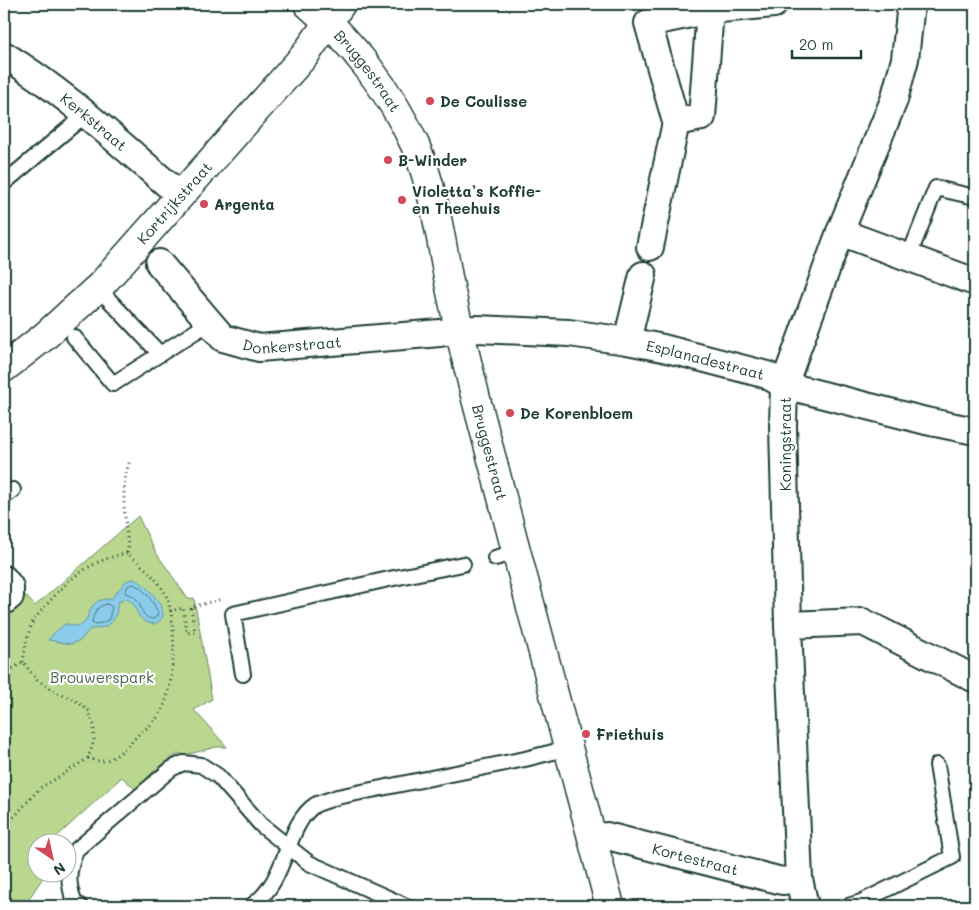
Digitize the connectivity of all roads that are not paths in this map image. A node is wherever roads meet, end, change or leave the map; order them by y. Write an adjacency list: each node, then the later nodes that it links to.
1 (774, 4): 4 (street)
2 (911, 4): 11 (street, Koningstraat)
3 (326, 10): 9 (street, Kortrijkstraat); 19 (street, Bruggestraat)
4 (710, 10): 7 (street); 7 (street)
5 (4, 55): 6 (street, Kerkstraat)
6 (85, 115): 8 (lane); 9 (street, Kerkstraat)
7 (676, 122): 12 (street)
8 (4, 182)
9 (180, 195): 17 (street, Kortrijkstraat)
10 (975, 197): 13 (lane)
11 (840, 232): 13 (street); 24 (street, Koningstraat)
12 (650, 247)
13 (909, 256): 16 (street)
14 (159, 263): 18 (street)
15 (643, 275): 21 (street)
16 (975, 282)
17 (98, 288): 22 (lane); 23 (street, Kortrijkstraat)
18 (216, 330): 19 (street, Donkerstraat); 22 (lane)
19 (459, 330): 21 (street, Esplanadestraat); 32 (street, Bruggestraat)
20 (74, 337): 22 (lane)
21 (627, 341): 24 (street, Esplanadestraat)
22 (160, 354)
23 (4, 368)
24 (784, 385): 25 (street, Esplanadestraat); 29 (street, Koningstraat)
25 (975, 430)
26 (463, 564): 30 (lane)
27 (4, 579): 28 (street)
28 (4, 601)
29 (788, 625): 31 (street); 36 (street, Koningstraat)
30 (243, 674)
31 (975, 679)
32 (569, 748): 34 (street, Bruggestraat); 35 (lane)
33 (937, 765): 42 (lane)
34 (593, 840): 36 (street, Kortestraat); 40 (street, Bruggestraat)
35 (290, 847): 37 (lane); 38 (lane); 39 (lane)
36 (799, 879): 41 (street, Koningstraat)
37 (72, 905)
38 (251, 906)
39 (406, 906)
40 (610, 906)
41 (805, 906)
42 (848, 906)

